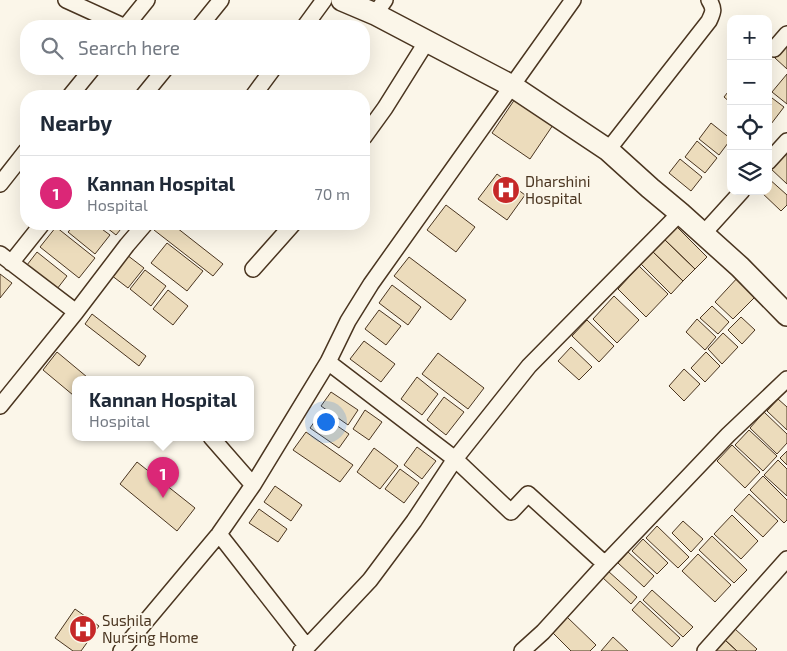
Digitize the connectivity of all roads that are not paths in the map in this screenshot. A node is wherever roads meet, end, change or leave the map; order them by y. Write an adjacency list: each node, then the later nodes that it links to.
1 (66, 0): 9 (street)
2 (147, 0): 10 (street)
3 (221, 0): 11 (street)
4 (324, 0): 12 (street)
5 (342, 0): 8 (street)
6 (573, 0): 19 (street)
7 (709, 0): 25 (street)
8 (380, 7): 14 (street)
9 (111, 20)
10 (129, 20)
11 (205, 20)
12 (309, 20)
13 (787, 34): 15 (street)
14 (427, 41): 19 (street); 23 (street)
15 (774, 49)
16 (87, 75): 20 (street)
17 (160, 75): 21 (street)
18 (269, 75): 22 (street)
19 (512, 86): 25 (street); 39 (street)
20 (75, 90)
21 (148, 90)
22 (257, 90)
23 (370, 128)
24 (787, 141): 26 (street)
25 (608, 150): 30 (street)
26 (772, 158)
27 (20, 159): 28 (street)
28 (0, 184)
29 (738, 195): 34 (street)
30 (680, 213): 34 (street); 43 (street)
31 (36, 230): 35 (street)
32 (140, 230): 37 (street)
33 (288, 230): 36 (street)
34 (703, 234): 38 (street)
35 (6, 258): 37 (street)
36 (253, 269)
37 (76, 312): 41 (street)
38 (786, 313)
39 (328, 362): 43 (street); 44 (street)
40 (787, 379): 47 (street)
41 (0, 406)
42 (214, 441): 44 (street)
43 (455, 459): 47 (street); 48 (street)
44 (253, 485): 45 (street)
45 (219, 534): 48 (street); 49 (street)
46 (787, 559): 51 (street)
47 (605, 564): 50 (street)
48 (304, 649)
49 (121, 651)
50 (522, 651)
51 (705, 651)

